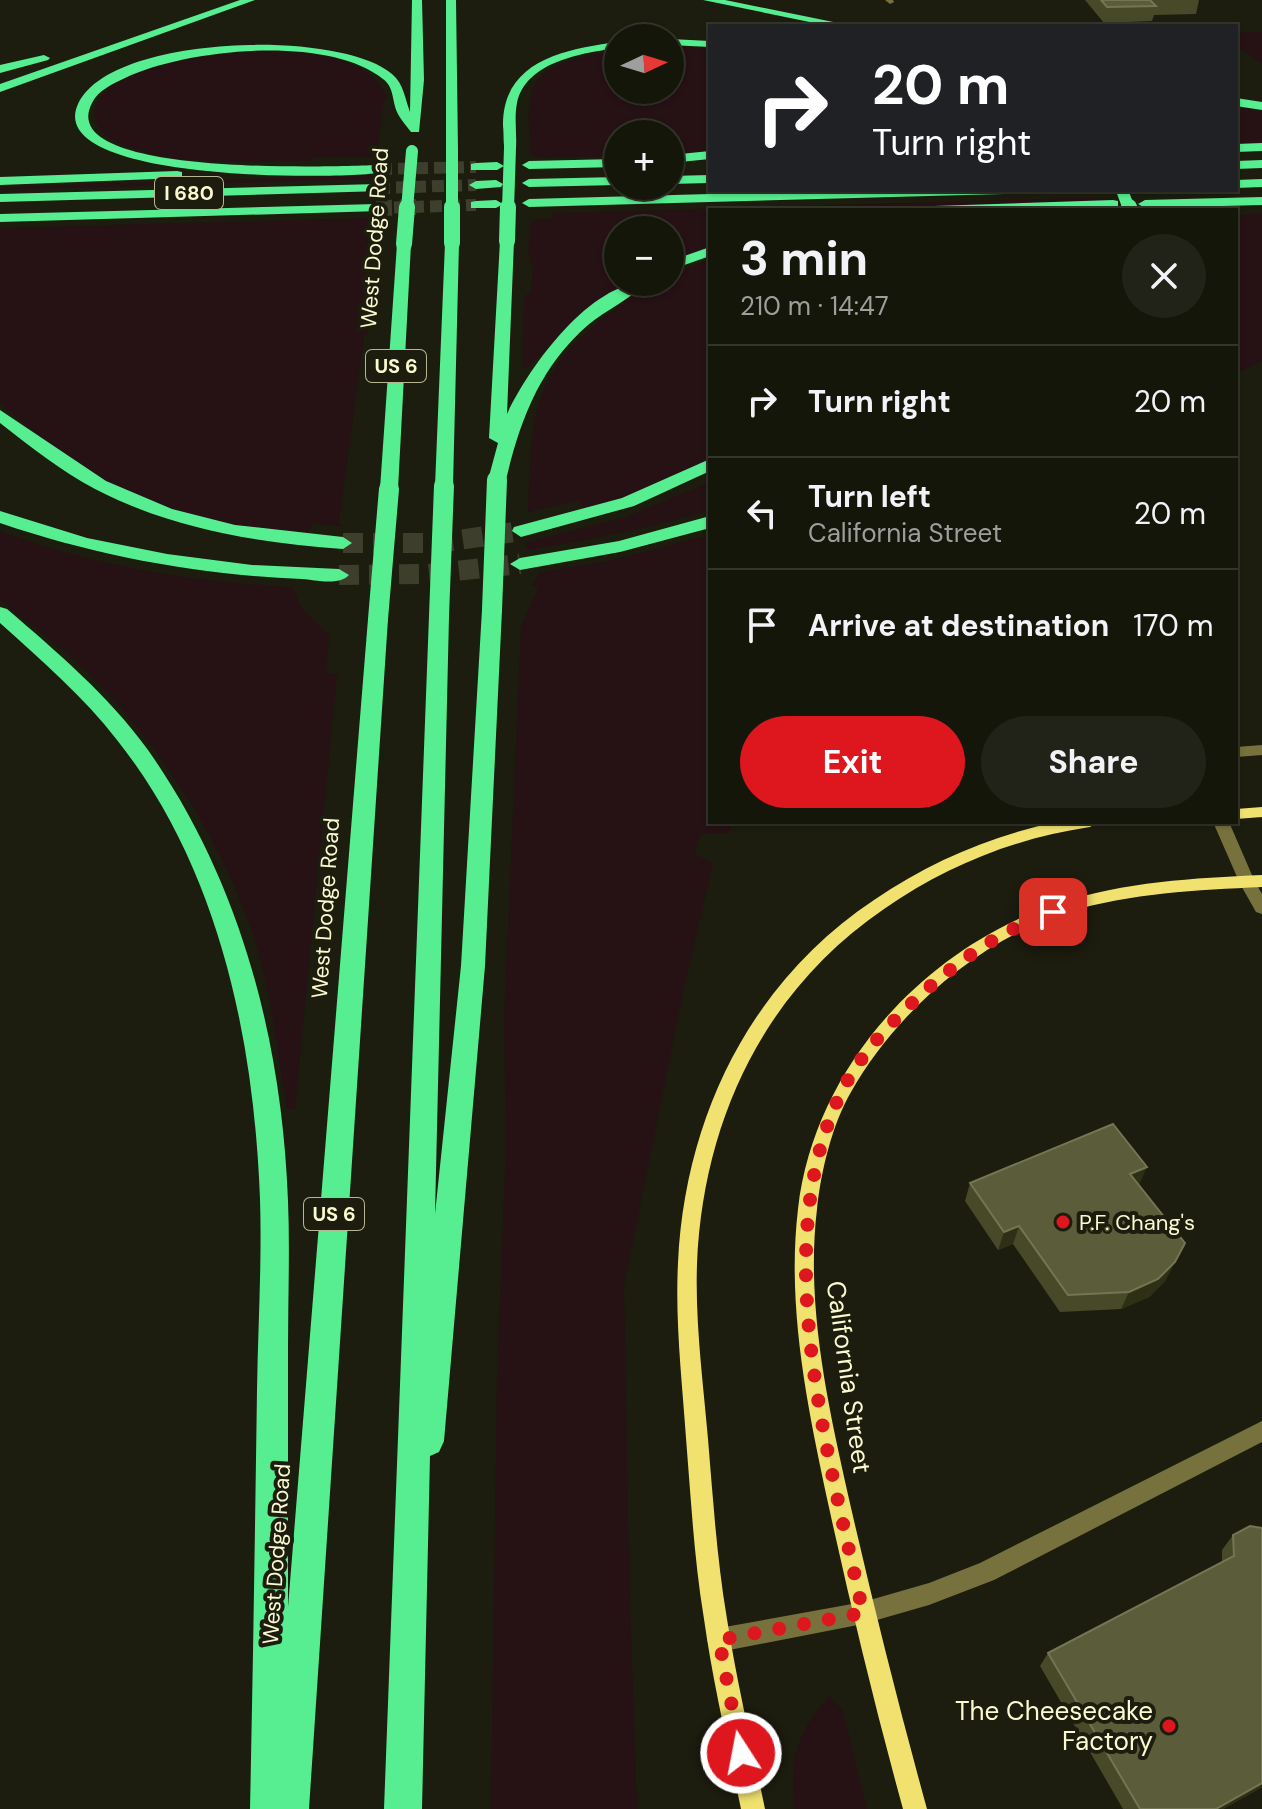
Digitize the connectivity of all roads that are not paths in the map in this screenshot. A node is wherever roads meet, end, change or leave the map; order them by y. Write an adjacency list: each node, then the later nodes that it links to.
1 (250, 0): 9 (highway)
2 (451, 0): 10 (highway)
3 (701, 0): 7 (highway)
4 (708, 0): 8 (highway)
5 (419, 4): 18 (highway, West Dodge Road / US 6)
6 (465, 12): 10 (highway, US 6)
7 (795, 24)
8 (836, 24)
9 (151, 34): 14 (highway); 15 (highway)
10 (452, 41): 79 (highway, US 6, bridge)
11 (684, 43): 12 (highway)
12 (708, 44)
13 (604, 48): 60 (highway, bridge)
14 (0, 69)
15 (0, 88)
16 (1238, 102): 17 (highway)
17 (1262, 106)
18 (415, 129): 32 (highway); 81 (highway, West Dodge Road / US 6, bridge)
19 (1262, 147): 20 (highway)
20 (1238, 148)
21 (708, 155): 22 (highway)
22 (684, 158)
23 (684, 160): 24 (highway)
24 (708, 161)
25 (604, 163): 27 (highway)
26 (1262, 164): 28 (highway)
27 (529, 165)
28 (1238, 165)
29 (497, 166): 30 (highway)
30 (476, 167)
31 (380, 169): 32 (highway)
32 (340, 170): 35 (highway)
33 (708, 179): 34 (highway)
34 (684, 180)
35 (0, 181)
36 (604, 181): 37 (highway)
37 (529, 183)
38 (1262, 183): 40 (highway)
39 (496, 184): 41 (highway)
40 (1238, 184)
41 (476, 185)
42 (378, 188): 44 (highway, I 680)
43 (931, 192): 45 (highway)
44 (0, 198)
45 (529, 203)
46 (496, 204): 50 (highway)
47 (1113, 204): 52 (highway)
48 (1145, 204): 49 (highway)
49 (1262, 204): 53 (highway)
50 (476, 205)
51 (376, 208): 54 (highway, I 680)
52 (994, 208)
53 (1221, 208)
54 (0, 218)
55 (708, 252): 56 (highway)
56 (684, 261)
57 (620, 296): 60 (highway)
58 (0, 415): 64 (highway)
59 (708, 465): 63 (highway)
60 (497, 480): 79 (highway, bridge)
61 (0, 517): 66 (highway)
62 (708, 523): 65 (highway)
63 (521, 531)
64 (343, 543)
65 (520, 564)
66 (339, 575)
67 (0, 613): 80 (highway)
68 (1262, 750): 69 (street)
69 (1238, 752)
70 (1262, 812): 71 (main road)
71 (1238, 814)
72 (1080, 824): 78 (main road)
73 (1222, 824): 74 (street)
74 (1254, 882): 75 (street); 77 (main road, California Street)
75 (1262, 908)
76 (1262, 1431): 77 (street)
77 (863, 1613): 78 (street); 84 (main road, California Street)
78 (719, 1640): 83 (main road)
79 (406, 1674): 82 (highway, US 6)
80 (269, 1809)
81 (290, 1809)
82 (403, 1809)
83 (753, 1809)
84 (915, 1809)

